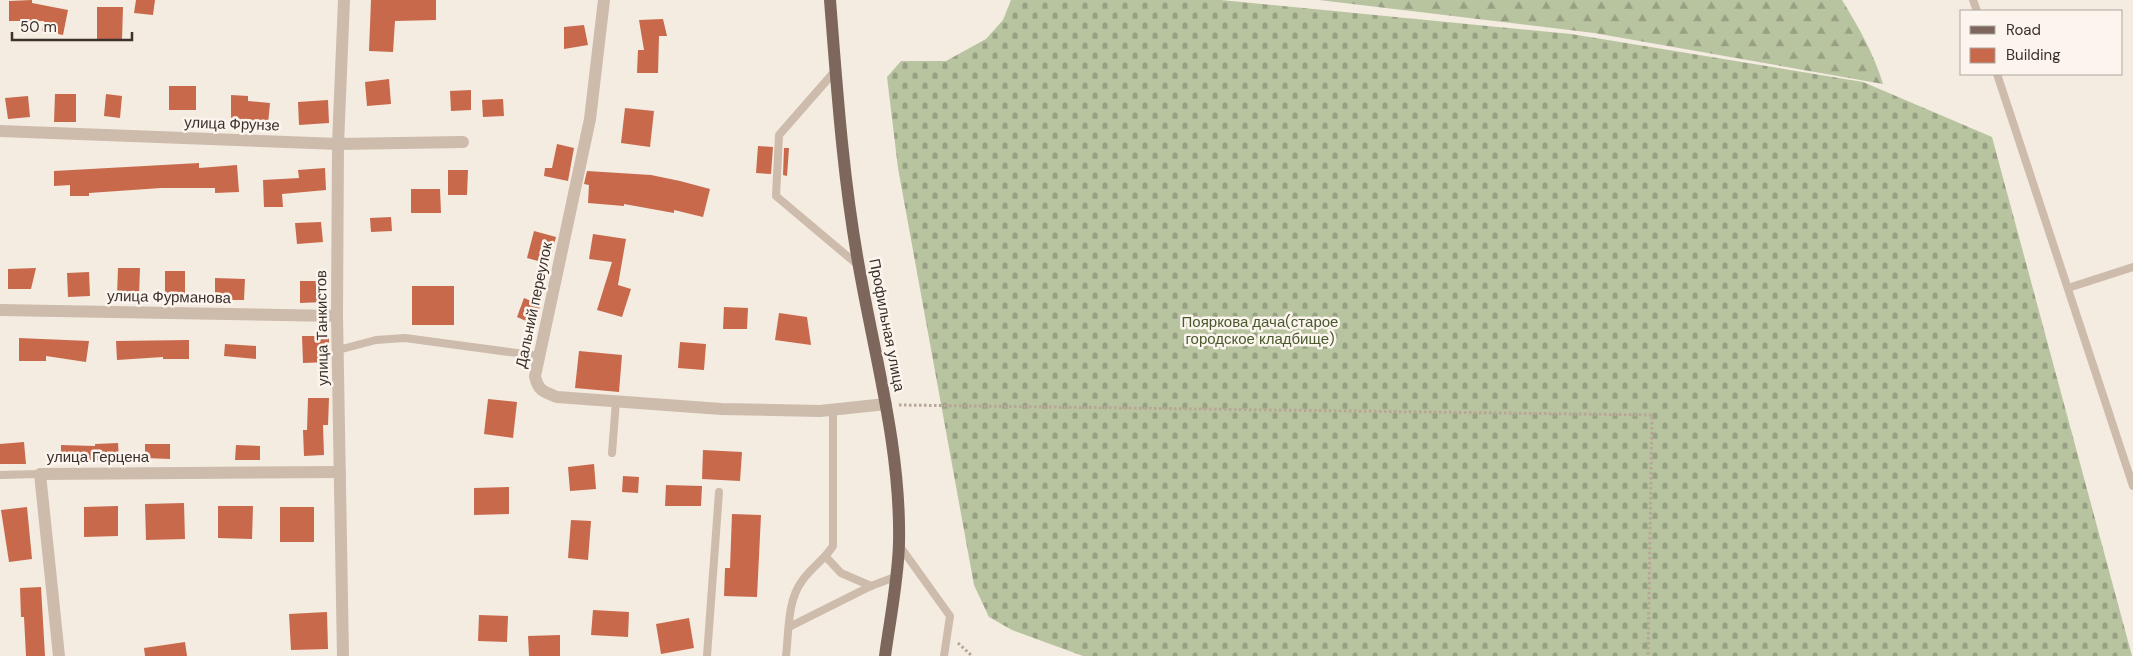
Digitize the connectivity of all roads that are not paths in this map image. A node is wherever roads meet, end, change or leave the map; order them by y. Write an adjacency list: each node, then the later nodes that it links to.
1 (344, 0): 8 (street, улица Танкистов)
2 (604, 0): 15 (street, Дальний переулок)
3 (830, 0): 4 (main road, Профильная улица)
4 (835, 71): 9 (main road, Профильная улица); 9 (lane)
5 (1997, 75): 11 (lane)
6 (0, 131): 8 (street, улица Фрунзе)
7 (463, 142): 8 (street, улица Фрунзе)
8 (338, 144): 13 (street, улица Танкистов)
9 (859, 266): 17 (main road, Профильная улица)
10 (2133, 267): 11 (lane)
11 (2068, 288): 23 (lane)
12 (0, 310): 13 (street, улица Фурманова)
13 (337, 316): 14 (street, улица Танкистов)
14 (338, 350): 15 (lane); 20 (street, улица Танкистов)
15 (539, 356): 16 (street, Дальний переулок)
16 (616, 401): 18 (street, Дальний переулок); 19 (lane)
17 (886, 404): 18 (street, Дальний переулок); 25 (main road, Профильная улица)
18 (833, 408): 26 (lane)
19 (612, 453)
20 (340, 472): 22 (street, улица Герцена); 31 (street, улица Танкистов)
21 (0, 474): 22 (lane)
22 (40, 474): 30 (street, улица Герцена)
23 (2133, 486)
24 (719, 492): 32 (lane)
25 (899, 544): 27 (main road, Профильная улица); 35 (lane)
26 (826, 557): 28 (lane); 29 (lane)
27 (895, 577): 28 (lane); 34 (main road, Профильная улица)
28 (871, 586): 29 (lane)
29 (789, 627): 33 (lane)
30 (59, 656)
31 (343, 656)
32 (706, 656)
33 (786, 656)
34 (885, 656)
35 (944, 656)

